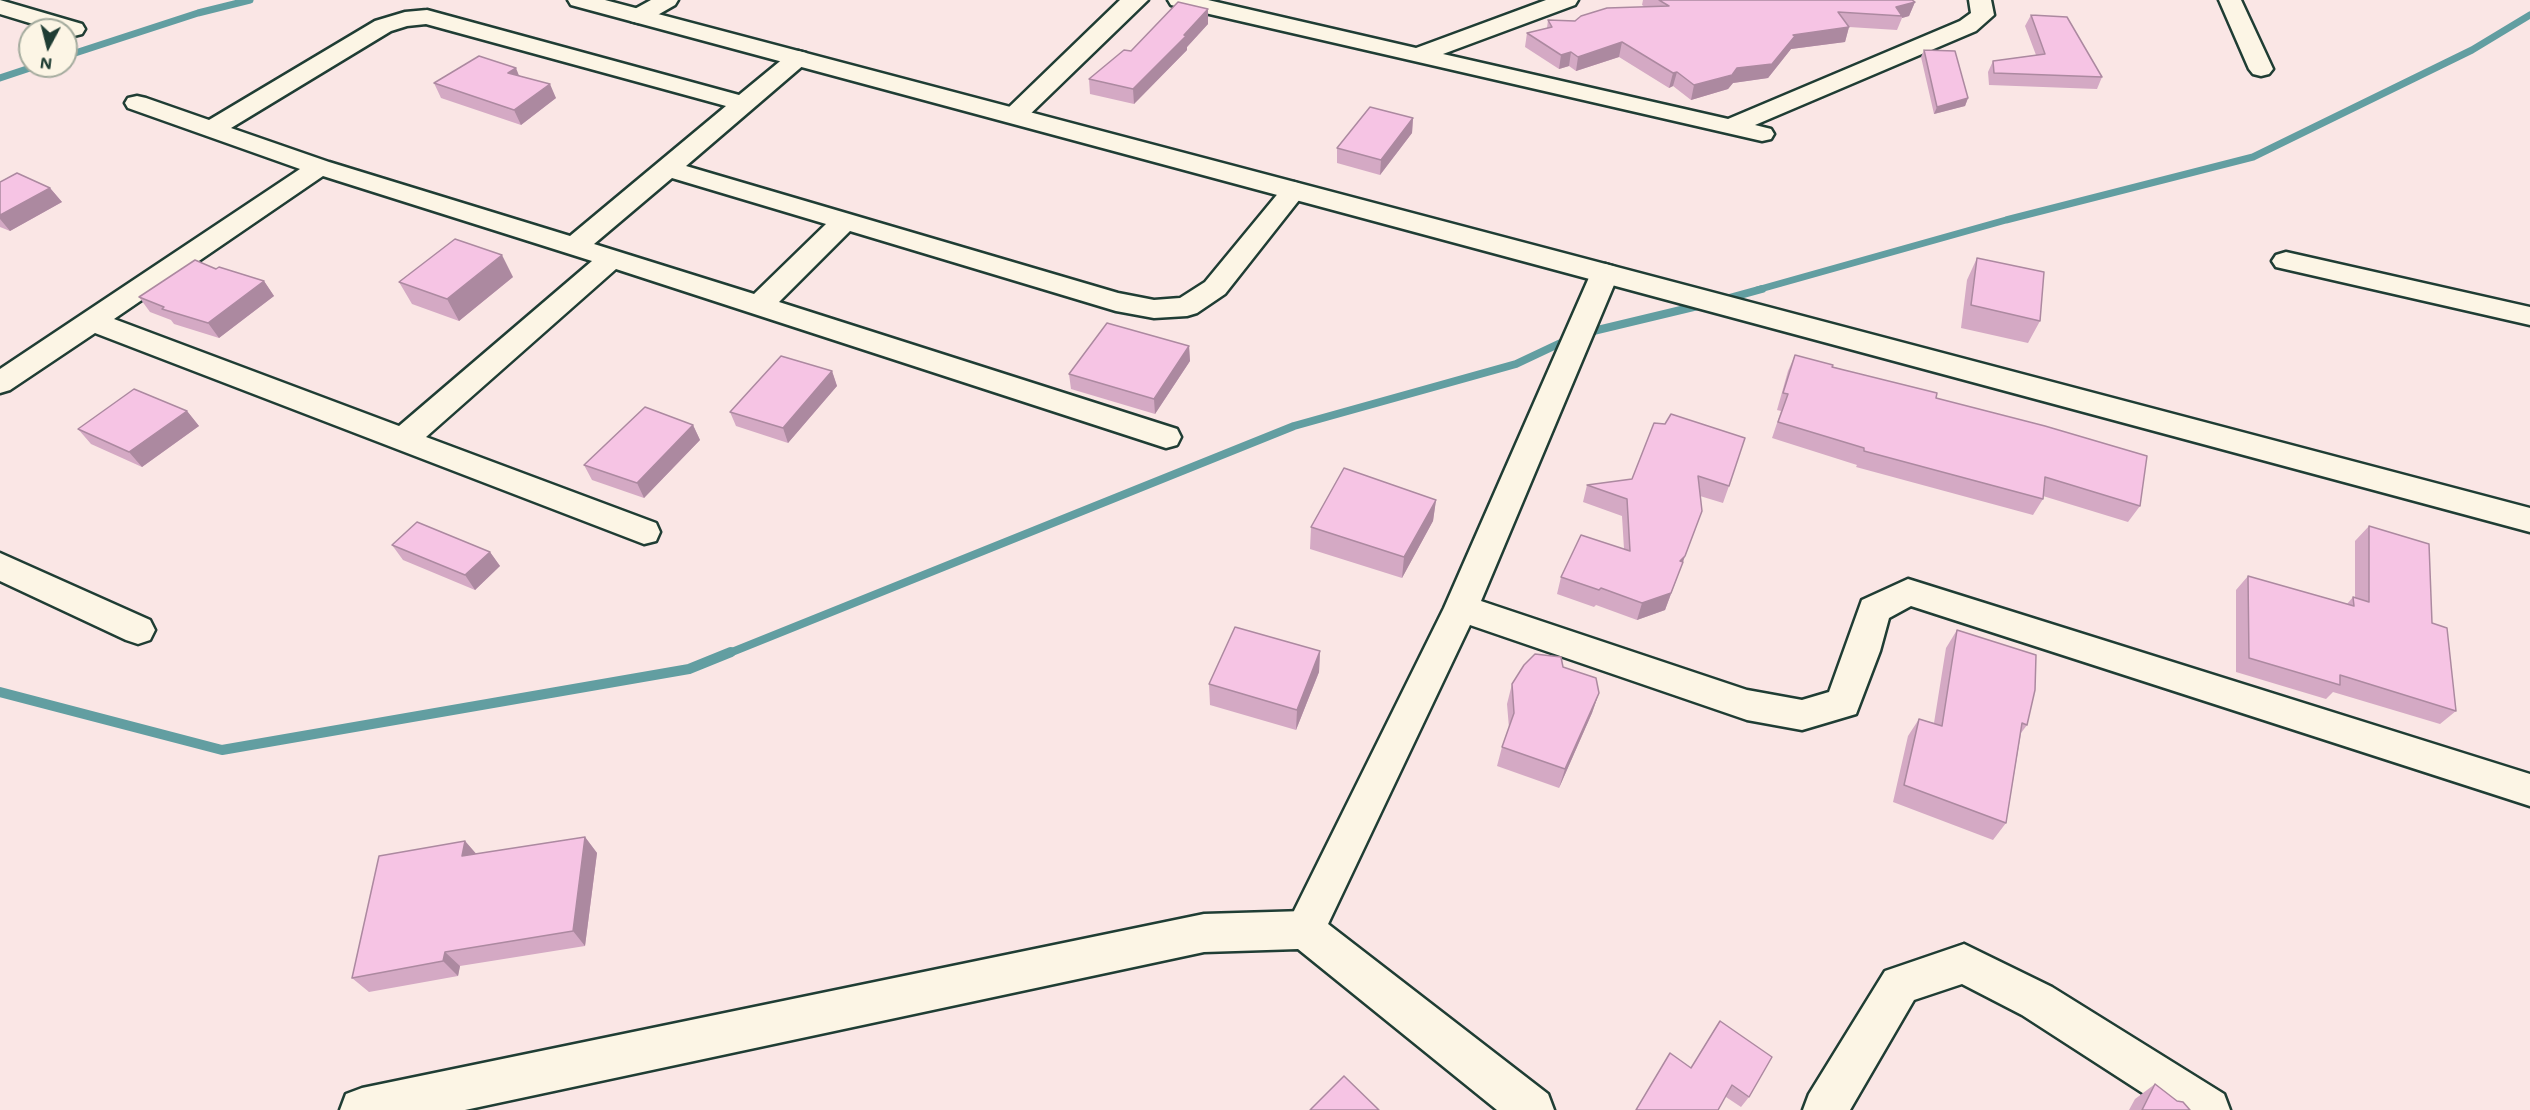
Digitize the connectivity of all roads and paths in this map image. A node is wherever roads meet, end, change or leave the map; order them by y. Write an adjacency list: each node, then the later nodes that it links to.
1 (579, 0): 9 (street)
2 (667, 0): 9 (street)
3 (1137, 0): 16 (street)
4 (1179, 0): 11 (street)
5 (1567, 0): 11 (street)
6 (1980, 0): 17 (street)
7 (2230, 0): 13 (street)
8 (0, 7): 10 (street)
9 (639, 16): 12 (street)
10 (35, 18)
11 (1418, 55): 17 (street)
12 (798, 58): 15 (street); 16 (street)
13 (2261, 69)
14 (137, 103): 18 (street)
15 (744, 104): 18 (street); 21 (street)
16 (1014, 116): 22 (street)
17 (1730, 127): 19 (street)
18 (212, 129): 20 (street)
19 (1762, 134)
20 (320, 167): 24 (street); 30 (street)
21 (668, 168): 23 (street); 24 (street)
22 (1294, 190): 23 (street); 27 (street)
23 (845, 221): 28 (street)
24 (575, 246): 25 (street)
25 (612, 258): 28 (street); 33 (street)
26 (2286, 261): 29 (street)
27 (1605, 273): 34 (street); 37 (street)
28 (759, 306): 32 (street)
29 (2530, 316)
30 (92, 321): 31 (street); 33 (street)
31 (0, 383)
32 (1166, 437)
33 (403, 440): 35 (street)
34 (2530, 520)
35 (645, 532)
36 (0, 566): 38 (street)
37 (1461, 608): 39 (street); 40 (street)
38 (138, 630)
39 (2530, 790)
40 (1305, 930): 41 (street); 42 (street)
41 (362, 1110)
42 (1532, 1110)
43 (1825, 1110): 44 (street)
44 (2208, 1110)

